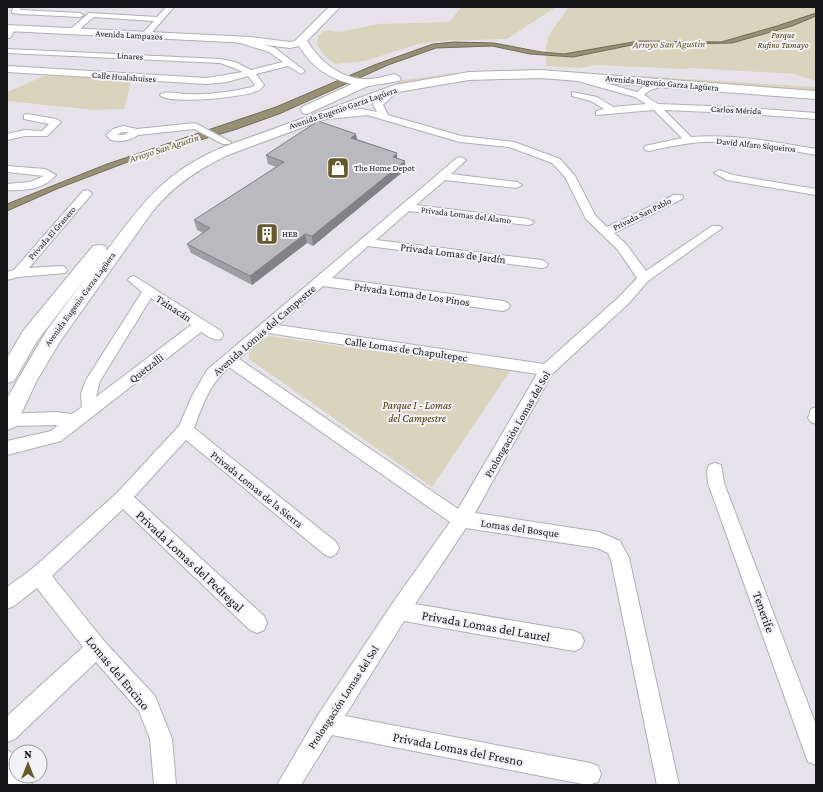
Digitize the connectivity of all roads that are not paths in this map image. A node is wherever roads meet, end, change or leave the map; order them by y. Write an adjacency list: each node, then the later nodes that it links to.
1 (17, 7): 9 (street)
2 (131, 7): 6 (street)
3 (170, 7): 7 (street)
4 (327, 7): 11 (main road)
5 (336, 7): 11 (main road)
6 (122, 16): 7 (street); 9 (street)
7 (160, 19): 10 (street)
8 (9, 31): 9 (main road, Avenida Lampazos)
9 (66, 31): 10 (main road, Avenida Lampazos)
10 (144, 36): 12 (main road, Avenida Lampazos)
11 (300, 37): 13 (main road, Avenida Lampazos); 23 (main road)
12 (245, 40): 13 (main road, Avenida Lampazos); 15 (street)
13 (283, 41): 27 (main road)
14 (7, 51): 19 (street, Linares)
15 (291, 64): 18 (street); 19 (street, Calle Hualahuises)
16 (7, 69): 17 (street, Calle Hualahuises)
17 (28, 71): 21 (street); 22 (street, Calle Hualahuises)
18 (301, 72)
19 (247, 74): 22 (street, Calle Hualahuises); 22 (street)
20 (570, 76): 24 (main road, Avenida Eugenio Garza Lagüera); 25 (main road, Avenida Eugenio Garza Lagüera); 29 (street)
21 (12, 79)
22 (170, 80)
23 (365, 83): 25 (main road, Avenida Eugenio Garza Lagüera); 27 (main road, Avenida Eugenio Garza Lagüera); 31 (main road)
24 (664, 83): 29 (street); 30 (main road, Avenida Eugenio Garza Lagüera)
25 (396, 85): 26 (main road, Avenida Eugenio Garza Lagüera); 31 (main road, Avenida Eugenio Garza Lagüera); 37 (street)
26 (816, 85)
27 (329, 89): 32 (main road); 35 (main road, Avenida Eugenio Garza Lagüera)
28 (575, 94): 34 (street)
29 (638, 95): 33 (street)
30 (816, 95)
31 (376, 96): 32 (main road, Avenida Eugenio Garza Lagüera)
32 (355, 103): 35 (main road, Avenida Eugenio Garza Lagüera)
33 (656, 107): 34 (street, Carlos Mérida); 38 (street, Carlos Mérida); 45 (street)
34 (611, 110): 36 (street, Carlos Mérida)
35 (321, 111): 37 (street); 44 (main road, Avenida Eugenio Garza Lagüera); 71 (main road, Avenida Eugenio Garza Lagüera)
36 (599, 113)
37 (383, 115): 60 (street)
38 (816, 116)
39 (26, 117): 40 (street)
40 (40, 119): 42 (street); 42 (street)
41 (135, 132): 44 (street)
42 (25, 133): 43 (street)
43 (7, 137)
44 (221, 139): 70 (main road, Avenida Eugenio Garza Lagüera)
45 (689, 140): 46 (street, David Alfaro Siqueiros); 47 (street, David Alfaro Siqueiros)
46 (649, 148)
47 (816, 152)
48 (461, 160): 51 (street, Avenida Lomas del Campestre)
49 (7, 169): 53 (street)
50 (719, 173): 54 (street)
51 (441, 176): 52 (street); 57 (street, Avenida Lomas del Campestre)
52 (517, 185)
53 (7, 187)
54 (816, 192)
55 (86, 193): 64 (street, Privada El Granero)
56 (678, 197): 60 (street, Privada San Pablo)
57 (405, 207): 58 (street, Privada Lomas del Álamo); 61 (street, Avenida Lomas del Campestre)
58 (528, 222)
59 (716, 228): 65 (street, Prolongación Lomas del Sol)
60 (606, 232): 65 (street)
61 (365, 242): 62 (street, Privada Lomas de Jardín); 67 (street, Avenida Lomas del Campestre)
62 (542, 264)
63 (62, 270): 64 (street)
64 (13, 275)
65 (644, 278): 76 (street, Prolongación Lomas del Sol)
66 (134, 280): 68 (street, Tzinacán)
67 (321, 282): 69 (street, Privada Loma de Los Pinos); 73 (street, Avenida Lomas del Campestre)
68 (149, 291): 72 (street, Tzinacán); 78 (street)
69 (503, 306)
70 (49, 312): 71 (main road); 77 (main road, Avenida Eugenio Garza Lagüera)
71 (69, 314): 82 (main road, Avenida Eugenio Garza Lagüera)
72 (201, 325): 74 (street, Tzinacán); 78 (street, Quetzalli)
73 (264, 328): 75 (street, Avenida Lomas del Campestre); 76 (street, Calle Lomas de Chapultepec)
74 (216, 335)
75 (228, 359): 84 (street, Avenida Lomas del Campestre); 89 (street, Lomas del Bosque)
76 (547, 370): 89 (street, Prolongación Lomas del Sol)
77 (7, 375)
78 (90, 410): 83 (street, Quetzalli)
79 (816, 413): 80 (street)
80 (816, 418)
81 (36, 419): 82 (street); 83 (street); 85 (street)
82 (7, 421)
83 (74, 421): 85 (street, Quetzalli)
84 (185, 430): 88 (street, Avenida Lomas del Campestre); 90 (street, Privada Lomas de la Sierra)
85 (28, 443): 86 (street, Quetzalli)
86 (7, 448)
87 (715, 470): 100 (street, Tenerife)
88 (123, 498): 91 (street, Avenida Lomas del Campestre); 95 (street, Privada Lomas del Pedregal)
89 (462, 519): 94 (street, Prolongación Lomas del Sol); 106 (street, Lomas del Bosque)
90 (330, 548)
91 (39, 575): 92 (street, Avenida Lomas del Campestre); 97 (street, Lomas del Encino)
92 (15, 589): 93 (street, Avenida Lomas del Campestre)
93 (7, 599)
94 (399, 611): 96 (street, Privada Lomas del Laurel); 98 (street, Prolongación Lomas del Sol)
95 (257, 623)
96 (574, 641)
97 (97, 648): 99 (street); 104 (street, Lomas del Encino)
98 (326, 723): 102 (street, Privada Lomas del Fresno); 105 (street, Prolongación Lomas del Sol)
99 (7, 731)
100 (816, 754)
101 (7, 761): 103 (street)
102 (590, 774)
103 (21, 785)
104 (165, 785)
105 (288, 785)
106 (668, 785)

